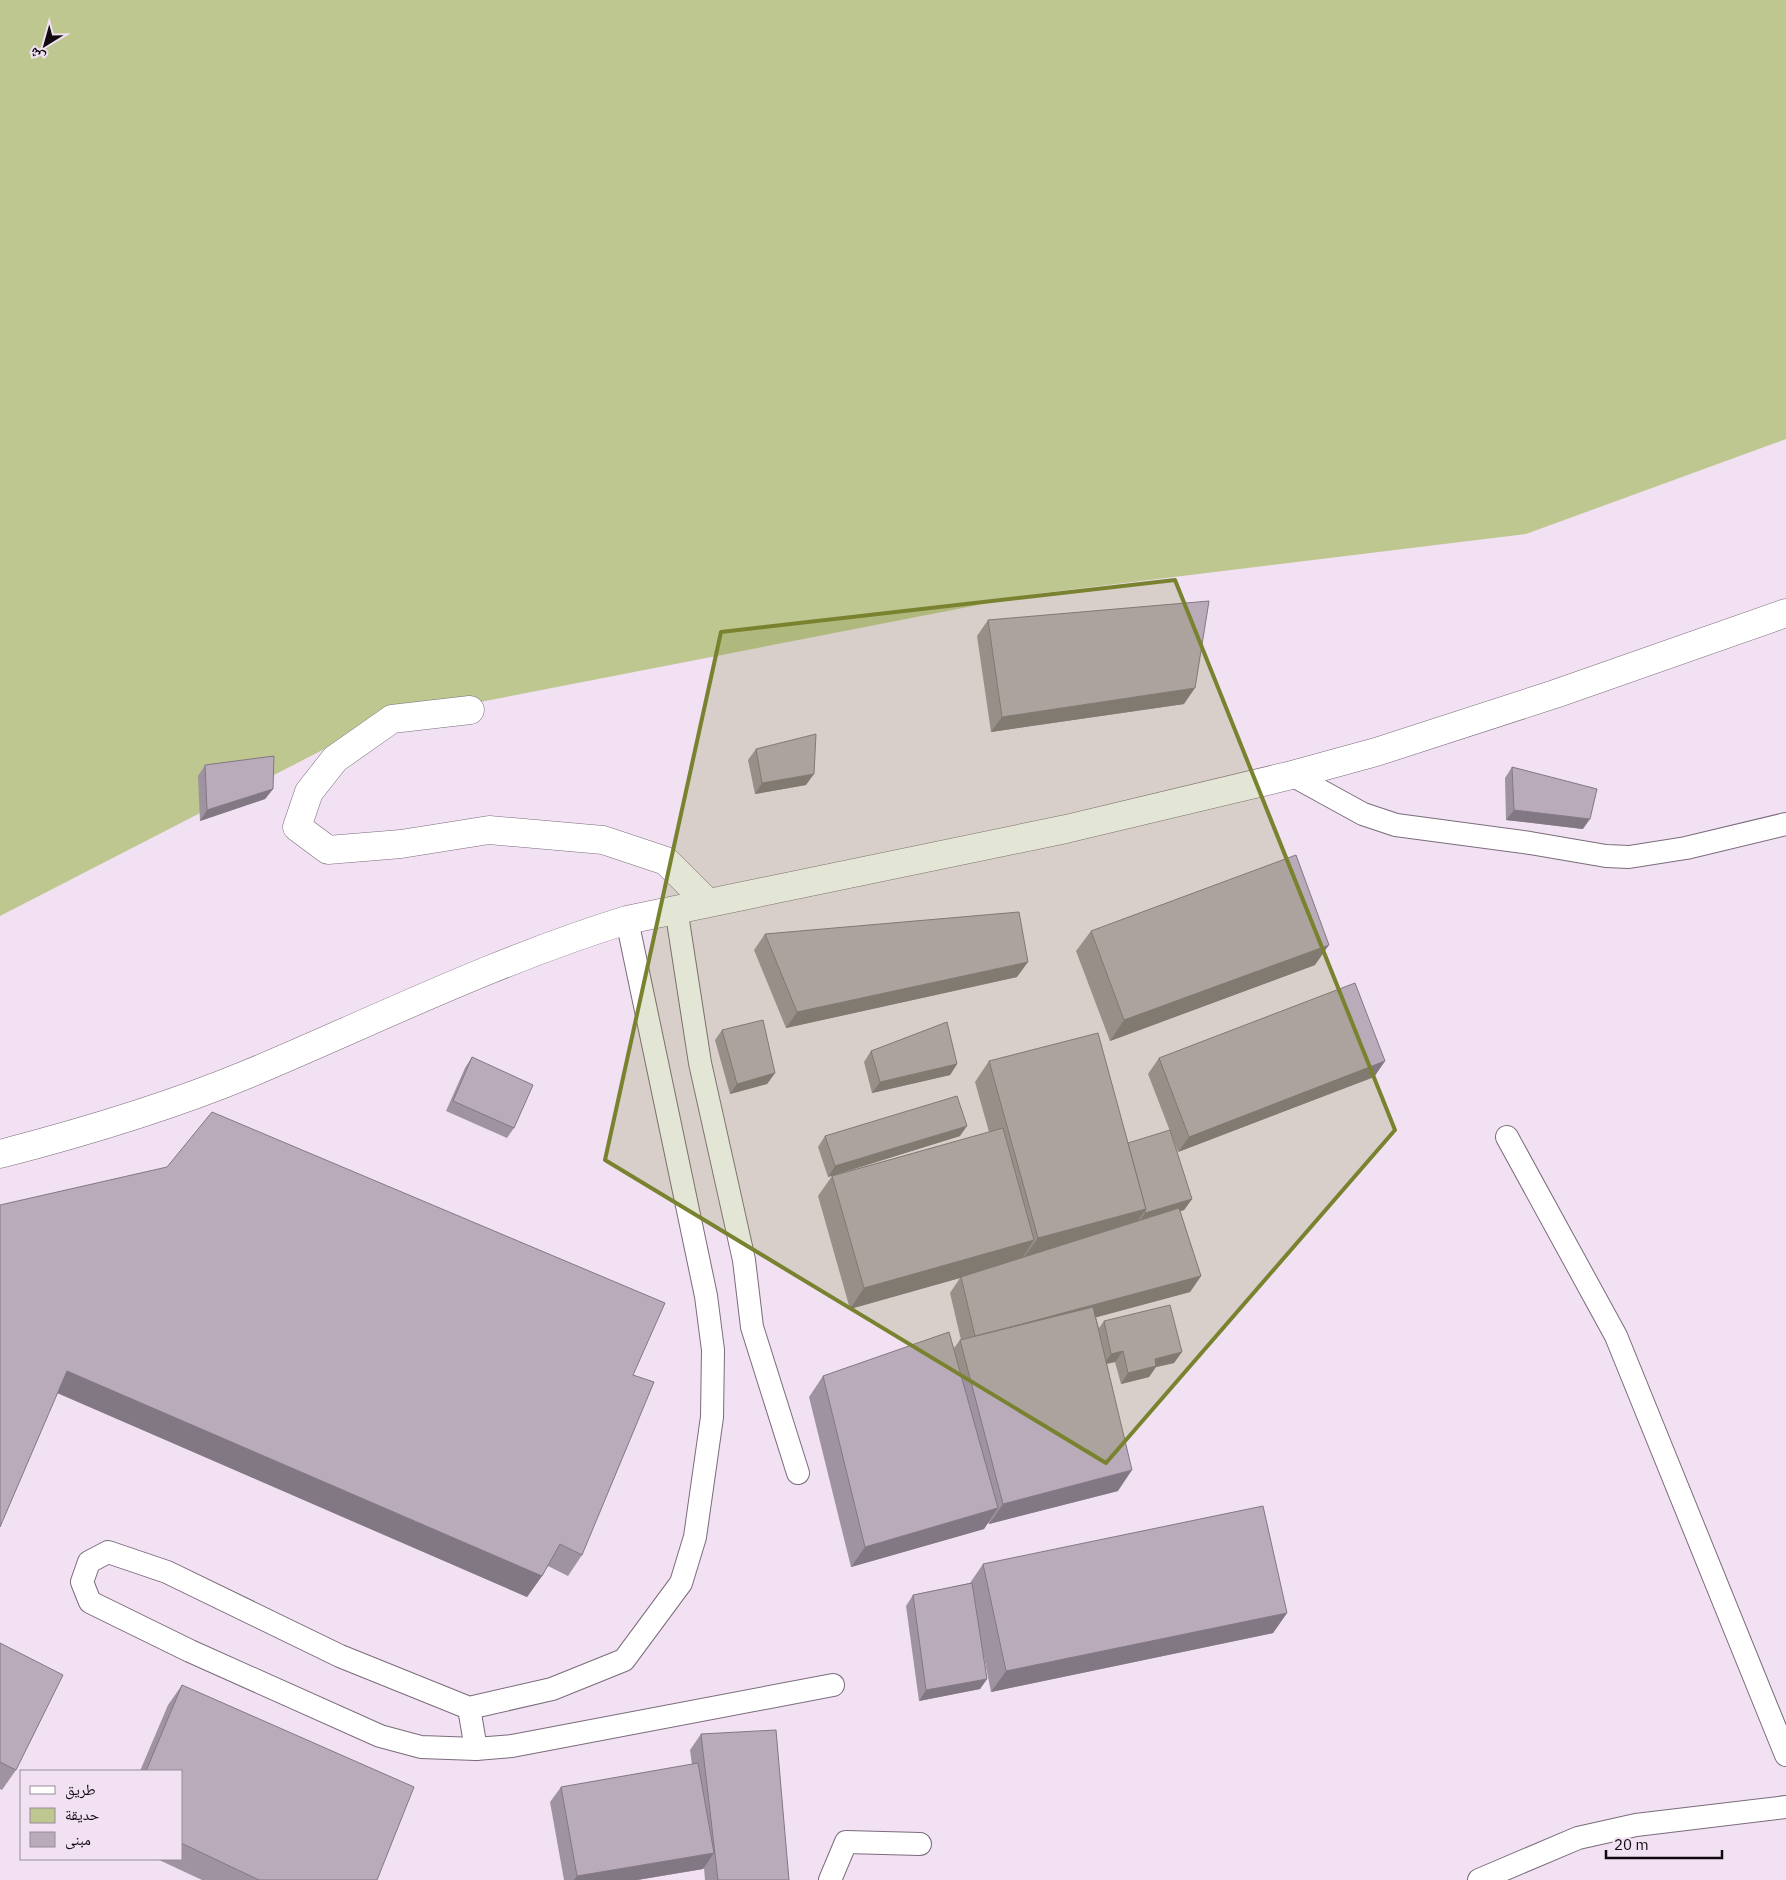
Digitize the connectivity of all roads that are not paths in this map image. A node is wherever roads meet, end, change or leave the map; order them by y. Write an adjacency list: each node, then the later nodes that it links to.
1 (1786, 613): 3 (main road)
2 (470, 710): 5 (main road)
3 (1292, 775): 4 (lane); 5 (main road)
4 (1786, 824)
5 (707, 902): 6 (main road)
6 (676, 908): 7 (main road); 10 (lane)
7 (627, 920): 9 (main road); 12 (lane)
8 (1507, 1137): 14 (lane)
9 (0, 1154)
10 (798, 1473)
11 (833, 1684): 13 (lane)
12 (469, 1708): 13 (lane); 13 (lane)
13 (476, 1749)
14 (1786, 1755)
15 (1786, 1808): 18 (lane)
16 (920, 1844): 17 (lane)
17 (830, 1880)
18 (1479, 1880)

